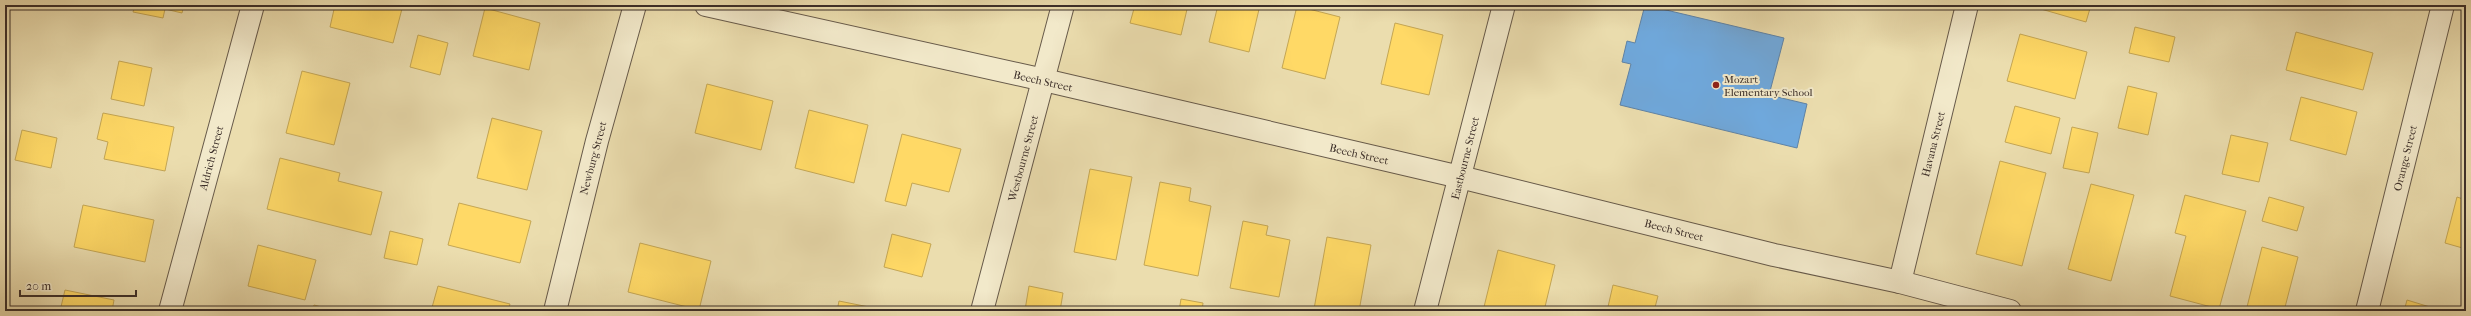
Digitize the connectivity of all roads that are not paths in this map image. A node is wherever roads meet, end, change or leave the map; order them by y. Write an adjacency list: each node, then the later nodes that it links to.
1 (253, 5): 11 (street, Aldrich Street)
2 (635, 5): 12 (street, Newburg Street)
3 (706, 5): 8 (street, Beech Street)
4 (1063, 5): 8 (street, Westbourne Street)
5 (1504, 5): 9 (street, Eastbourne Street)
6 (1967, 5): 10 (street, Havana Street)
7 (2443, 5): 16 (street, Orange Street)
8 (1044, 80): 9 (street, Beech Street); 13 (street, Westbourne Street)
9 (1460, 178): 10 (street, Beech Street); 14 (street, Eastbourne Street)
10 (1900, 282): 15 (street, Beech Street)
11 (170, 311)
12 (554, 311)
13 (982, 311)
14 (1425, 311)
15 (2010, 311)
16 (2366, 311)

